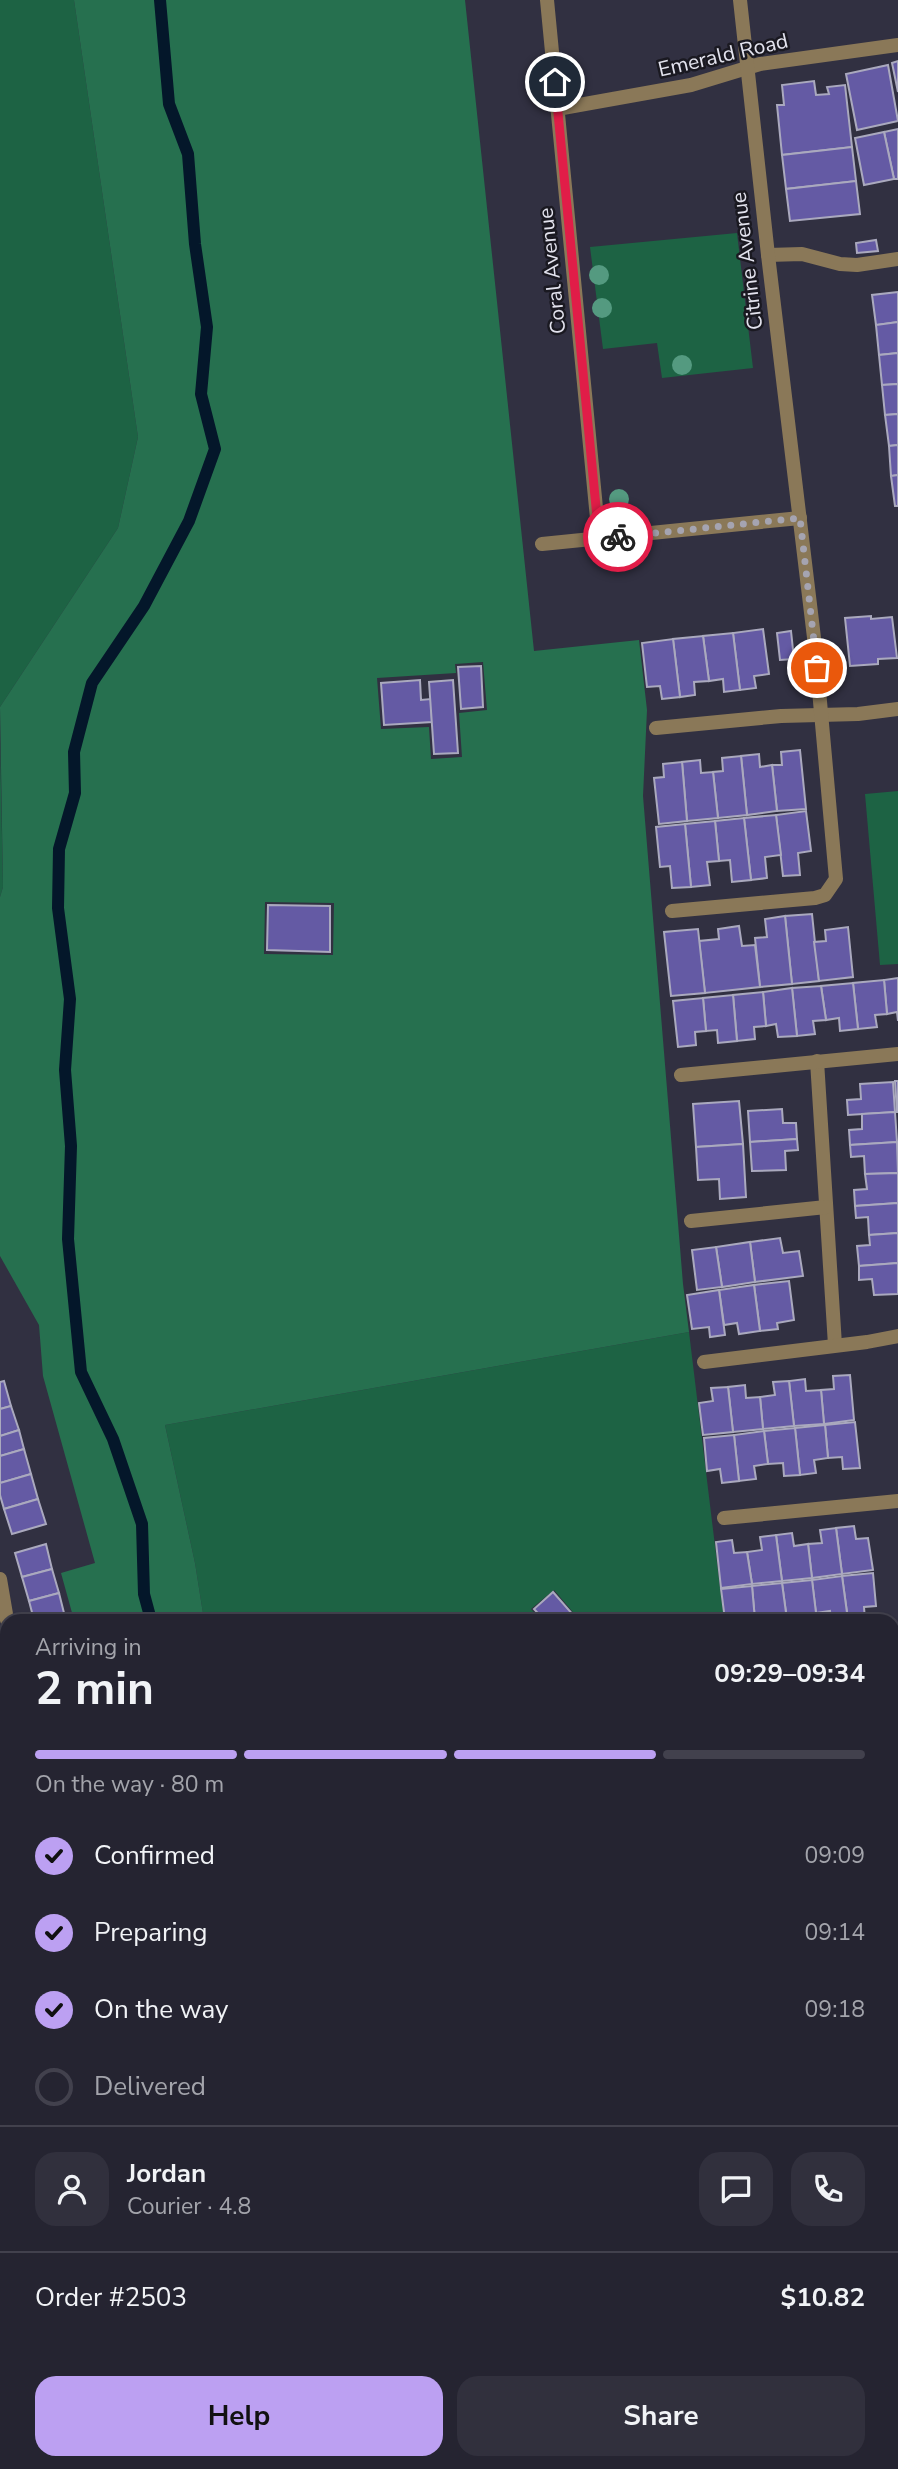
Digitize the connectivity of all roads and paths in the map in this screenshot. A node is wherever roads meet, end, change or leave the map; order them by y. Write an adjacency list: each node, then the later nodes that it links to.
1 (547, 0): 5 (street, Coral Avenue)
2 (740, 0): 4 (street, Citrine Avenue)
3 (898, 45): 4 (street, Emerald Road)
4 (746, 68): 5 (street, Emerald Road); 6 (street, Citrine Avenue)
5 (557, 109): 9 (street, Coral Avenue)
6 (768, 255): 7 (street); 8 (street, Citrine Avenue)
7 (898, 259)
8 (800, 518): 9 (street); 12 (street, Citrine Avenue)
9 (599, 538): 10 (street)
10 (542, 544)
11 (898, 709): 12 (street)
12 (822, 714): 13 (street); 14 (street, Citrine Avenue)
13 (656, 729)
14 (672, 911)
15 (898, 1054): 16 (street)
16 (817, 1062): 17 (street); 18 (street)
17 (681, 1075)
18 (826, 1207): 19 (street); 21 (street)
19 (691, 1221)
20 (898, 1336): 21 (street)
21 (835, 1345): 22 (street)
22 (704, 1362)
23 (898, 1501): 24 (street)
24 (724, 1518)
25 (0, 1579): 26 (street)
26 (7, 1614)

